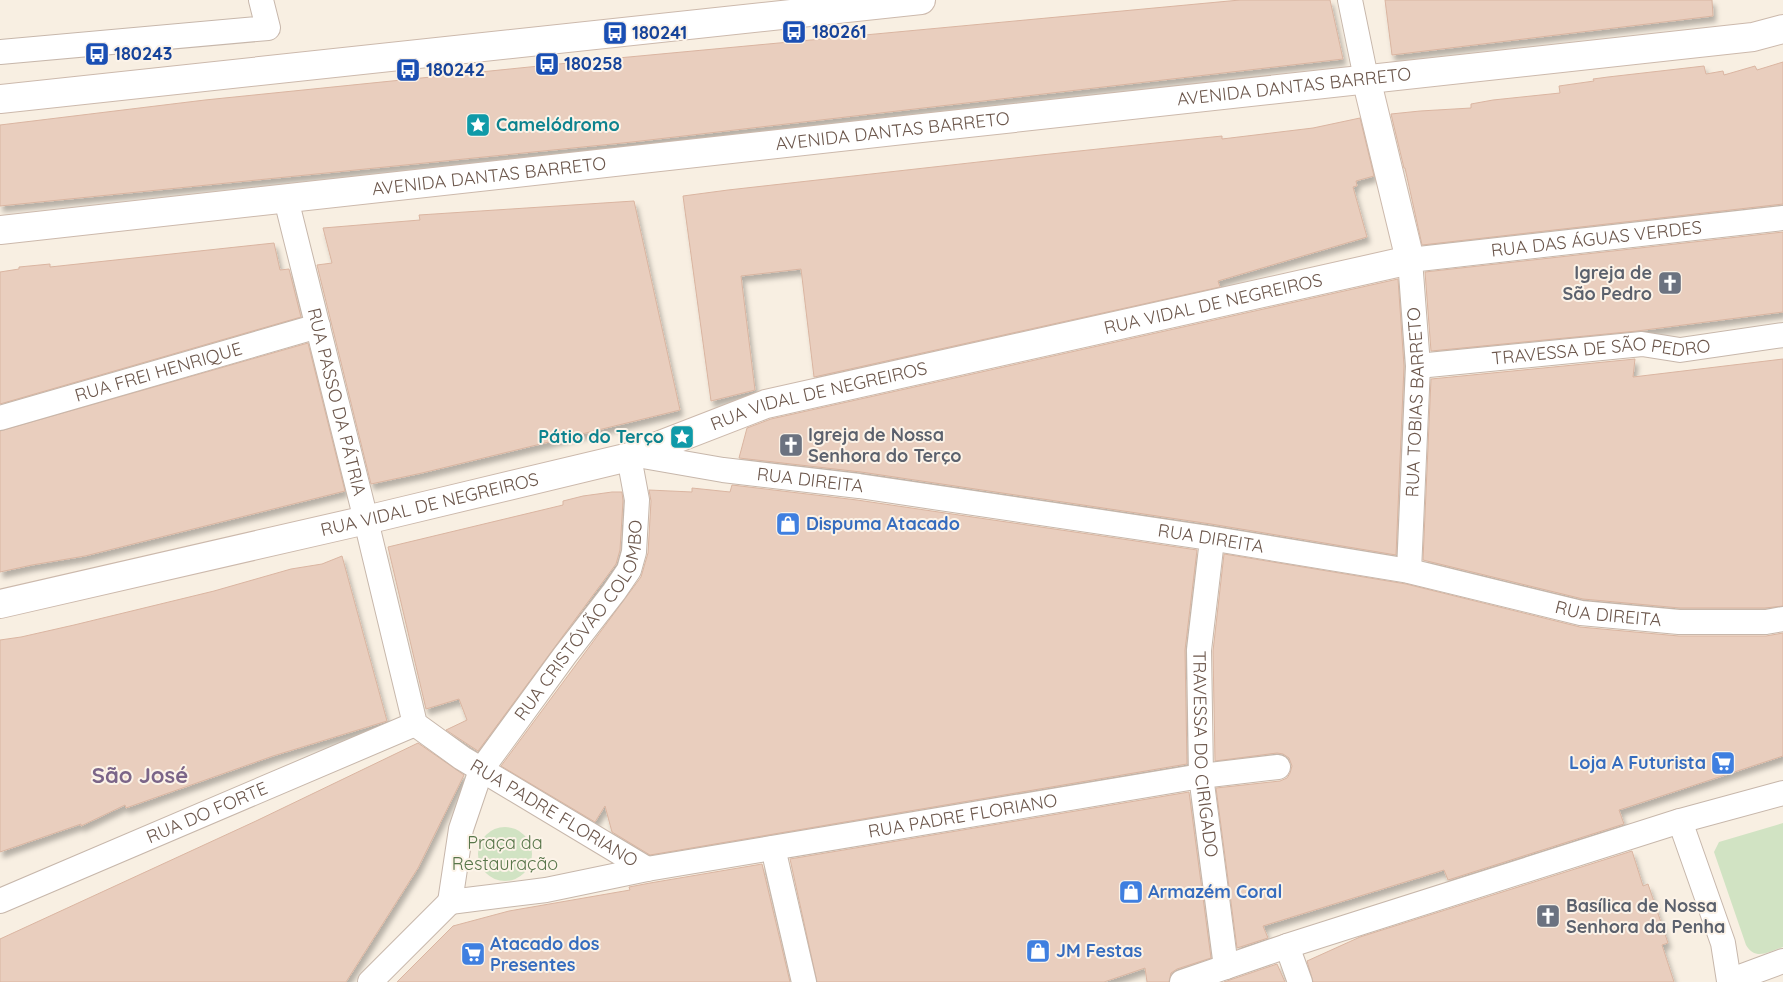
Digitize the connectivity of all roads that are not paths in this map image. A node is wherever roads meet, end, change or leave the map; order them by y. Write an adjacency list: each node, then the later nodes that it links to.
1 (261, 0): 5 (street)
2 (921, 0): 7 (main road)
3 (1350, 0): 6 (street, RUA TOBIAS BARRETO)
4 (1783, 29): 6 (main road, AVENIDA DANTAS BARRETO)
5 (0, 52)
6 (1366, 78): 8 (main road, AVENIDA DANTAS BARRETO); 11 (main road, RUA TOBIAS BARRETO)
7 (0, 100)
8 (286, 199): 10 (main road, AVENIDA DANTAS BARRETO); 12 (street, RUA PASSO DA PÁTRIA)
9 (1783, 218): 11 (street, RUA DAS ÁGUAS VERDES)
10 (0, 230)
11 (1410, 260): 14 (street, RUA TOBIAS BARRETO); 16 (main road, RUA VIDAL DE NEGREIROS)
12 (318, 326): 15 (street, RUA FREI HENRIQUE); 17 (street, RUA PASSO DA PÁTRIA)
13 (1783, 335): 14 (street, TRAVESSA DE SÃO PEDRO)
14 (1418, 366): 19 (street, RUA TOBIAS BARRETO)
15 (0, 418)
16 (633, 456): 17 (main road, RUA VIDAL DE NEGREIROS); 18 (street, RUA DIREITA); 23 (street, RUA CRISTÓVÃO COLOMBO)
17 (366, 520): 20 (main road, RUA VIDAL DE NEGREIROS); 22 (street, RUA PASSO DA PÁTRIA)
18 (1212, 540): 19 (street, RUA DIREITA); 25 (street, TRAVESSA DO CIRIGADO)
19 (1408, 571): 21 (street, RUA DIREITA)
20 (0, 604)
21 (1783, 619)
22 (415, 724): 23 (street); 30 (street, RUA DO FORTE)
23 (472, 764): 29 (street, RUA PADRE FLORIANO); 31 (street)
24 (1278, 767): 25 (street, RUA PADRE FLORIANO)
25 (1202, 776): 28 (street, RUA PADRE FLORIANO); 34 (street, TRAVESSA DO CIRIGADO)
26 (1783, 793): 27 (street)
27 (1680, 821): 32 (street); 35 (street)
28 (773, 848): 29 (street, RUA PADRE FLORIANO); 37 (street)
29 (647, 869): 31 (street, RUA PADRE FLORIANO)
30 (0, 900)
31 (450, 902): 36 (street)
32 (1287, 946): 34 (street); 39 (street)
33 (1783, 961): 35 (street)
34 (1226, 967): 38 (street)
35 (1729, 981)
36 (370, 982)
37 (804, 982)
38 (1182, 982)
39 (1300, 982)

